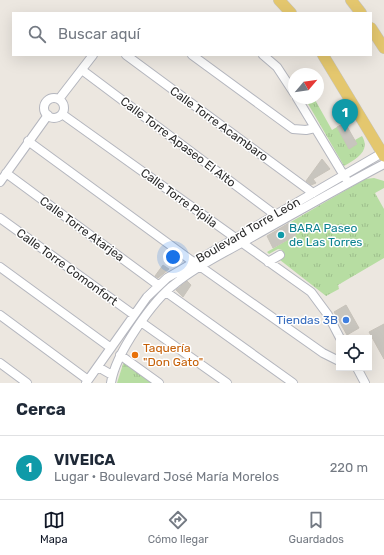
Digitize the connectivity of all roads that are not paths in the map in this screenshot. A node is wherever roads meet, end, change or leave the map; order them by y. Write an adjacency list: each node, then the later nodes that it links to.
1 (279, 0): 3 (main road)
2 (351, 0): 4 (main road)
3 (290, 12)
4 (360, 12)
5 (372, 30): 6 (main road)
6 (384, 48)
7 (92, 56): 12 (street)
8 (127, 56): 25 (street, Calle Torre Acambaro)
9 (193, 56): 18 (street)
10 (264, 56): 13 (street)
11 (324, 56): 20 (main road)
12 (82, 70): 14 (street); 26 (street, Calle Torre Apaseo El Alto)
13 (288, 83)
14 (59, 99): 16 (street); 17 (street)
15 (301, 104): 18 (street)
16 (62, 114): 17 (street); 28 (street, Calle Torre Pípila)
17 (48, 115): 19 (street)
18 (315, 128): 22 (street)
19 (28, 141): 21 (street); 31 (street)
20 (383, 158): 22 (street, Boulevard Torre León); 24 (street, Boulevard Torre León)
21 (6, 174): 23 (street); 35 (street, Calle Torre Atarjea)
22 (344, 174): 24 (street); 25 (street, Boulevard Torre León)
23 (0, 182)
24 (349, 183): 29 (street, Boulevard Torre León)
25 (313, 193): 26 (street, Boulevard Torre León)
26 (274, 214): 28 (street, Boulevard Torre León)
27 (0, 218): 38 (street, Calle Torre Comonfort)
28 (234, 237): 29 (street, Calle Torre Pípila); 31 (street, Boulevard Torre León)
29 (242, 243): 32 (street, Calle Torre Pípila); 33 (street, Boulevard Torre León)
30 (280, 255): 32 (street)
31 (192, 261): 35 (street, Boulevard Torre León)
32 (268, 262): 40 (street, Calle Torre Pípila)
33 (201, 266): 36 (street, Boulevard Torre León); 43 (street)
34 (0, 267): 41 (street)
35 (158, 285): 38 (street, Boulevard Torre León)
36 (166, 292): 39 (street, Boulevard Torre León); 52 (street)
37 (0, 315): 48 (street)
38 (134, 315): 41 (street, Boulevard Torre León)
39 (142, 322): 42 (street, Boulevard Torre León); 51 (street)
40 (338, 335)
41 (111, 348): 45 (street, Boulevard Torre León)
42 (120, 355): 47 (street, Boulevard Torre León); 50 (street)
43 (336, 360)
44 (0, 363): 49 (street)
45 (98, 367): 47 (street); 48 (street, Boulevard Torre León)
46 (359, 371): 53 (street)
47 (111, 379)
48 (87, 382)
49 (27, 383)
50 (159, 383)
51 (227, 383)
52 (293, 383)
53 (365, 383)

